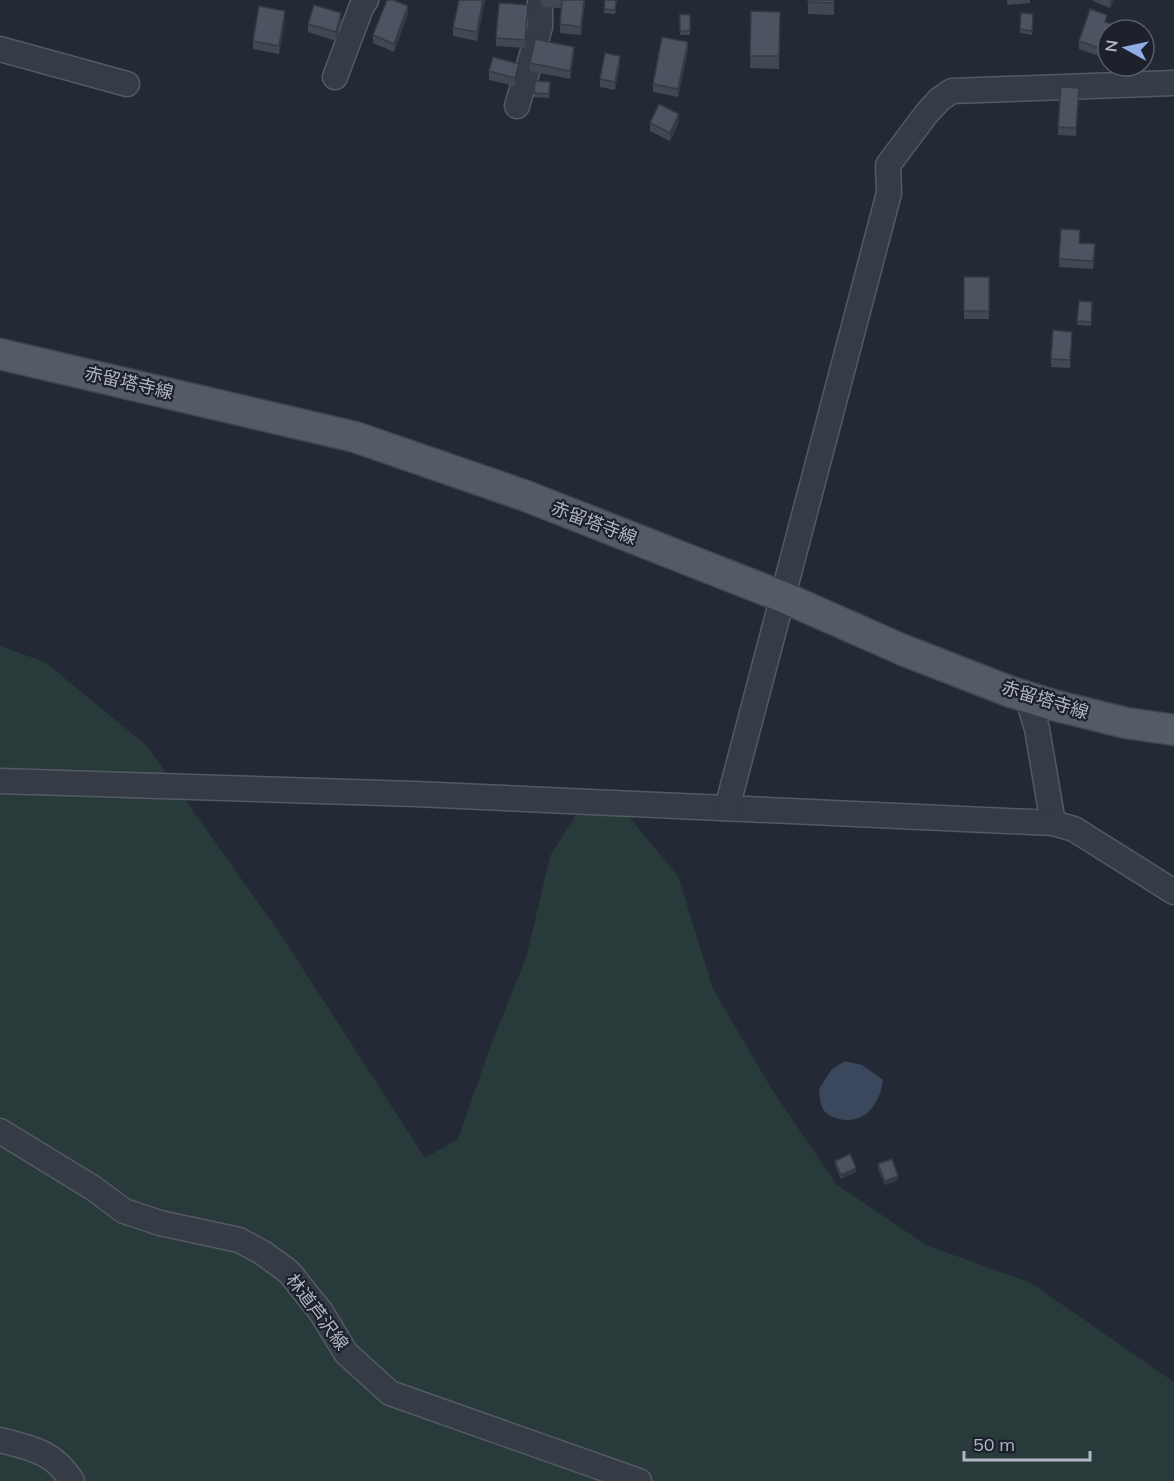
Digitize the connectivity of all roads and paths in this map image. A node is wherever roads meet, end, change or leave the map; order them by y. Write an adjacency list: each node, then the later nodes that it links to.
1 (366, 0): 4 (street)
2 (540, 0): 7 (street)
3 (0, 49): 6 (street)
4 (335, 77)
5 (1174, 83): 9 (street)
6 (127, 84)
7 (517, 106)
8 (0, 354): 9 (main road, 赤留塔寺線)
9 (783, 597): 10 (main road, 赤留塔寺線); 13 (street)
10 (1027, 696): 11 (main road, 赤留塔寺線); 14 (street)
11 (1174, 730)
12 (0, 781): 13 (street)
13 (727, 808): 14 (street)
14 (1053, 823): 15 (street)
15 (1174, 892)
16 (0, 1131): 19 (street, 林道芦沢線)
17 (0, 1440): 18 (street)
18 (72, 1481)
19 (639, 1481)

